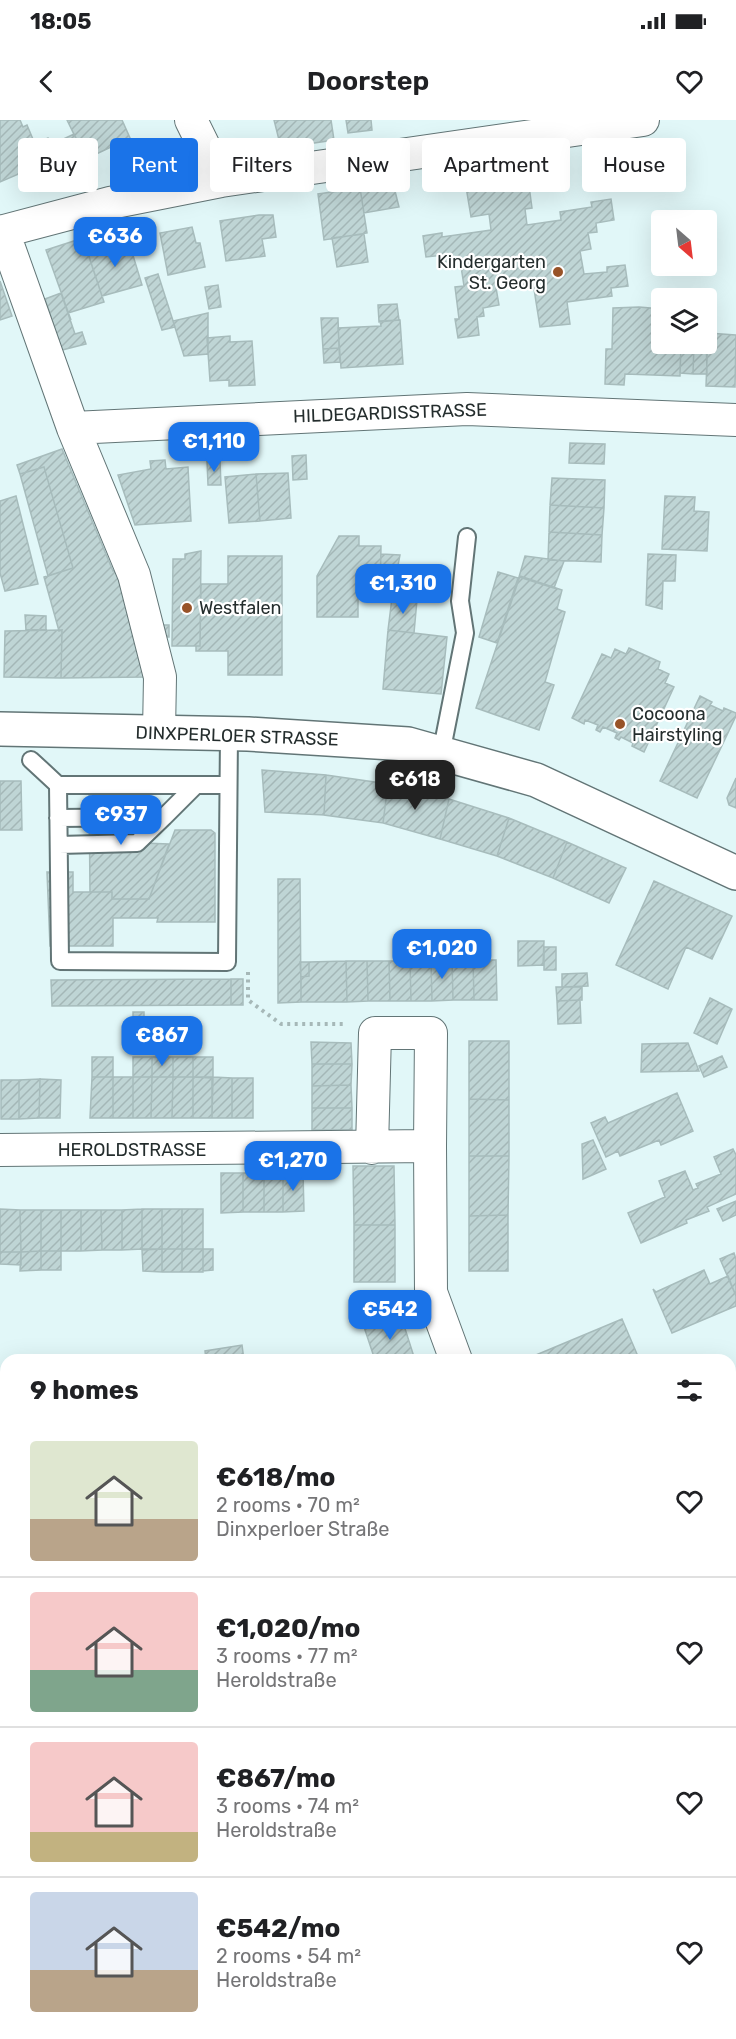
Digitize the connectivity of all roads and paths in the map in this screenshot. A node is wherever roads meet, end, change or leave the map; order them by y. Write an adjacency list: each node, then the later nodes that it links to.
1 (191, 120): 3 (street)
2 (643, 120): 4 (street)
3 (210, 159)
4 (314, 168)
5 (210, 183): 6 (street)
6 (2, 231): 8 (street)
7 (736, 420): 8 (street, HILDEGARDISSTRASSE)
8 (73, 428): 11 (street)
9 (467, 537): 13 (lane)
10 (0, 729): 11 (main road, DINXPERLOER STRASSE)
11 (159, 732): 12 (main road, DINXPERLOER STRASSE)
12 (229, 734): 13 (main road, DINXPERLOER STRASSE); 17 (lane)
13 (441, 754): 21 (main road, DINXPERLOER STRASSE)
14 (31, 760): 15 (lane)
15 (58, 785): 16 (lane); 19 (lane)
16 (196, 785): 17 (lane); 18 (lane)
17 (228, 785): 20 (lane)
18 (164, 817): 19 (lane); 20 (lane)
19 (58, 818): 20 (lane)
20 (59, 845)
21 (736, 873)
22 (248, 965): 23 (path)
23 (375, 1033): 24 (street); 25 (street)
24 (430, 1146): 25 (street, HEROLDSTRASSE); 27 (street)
25 (372, 1148): 26 (street, HEROLDSTRASSE)
26 (0, 1150)
27 (454, 1354)

